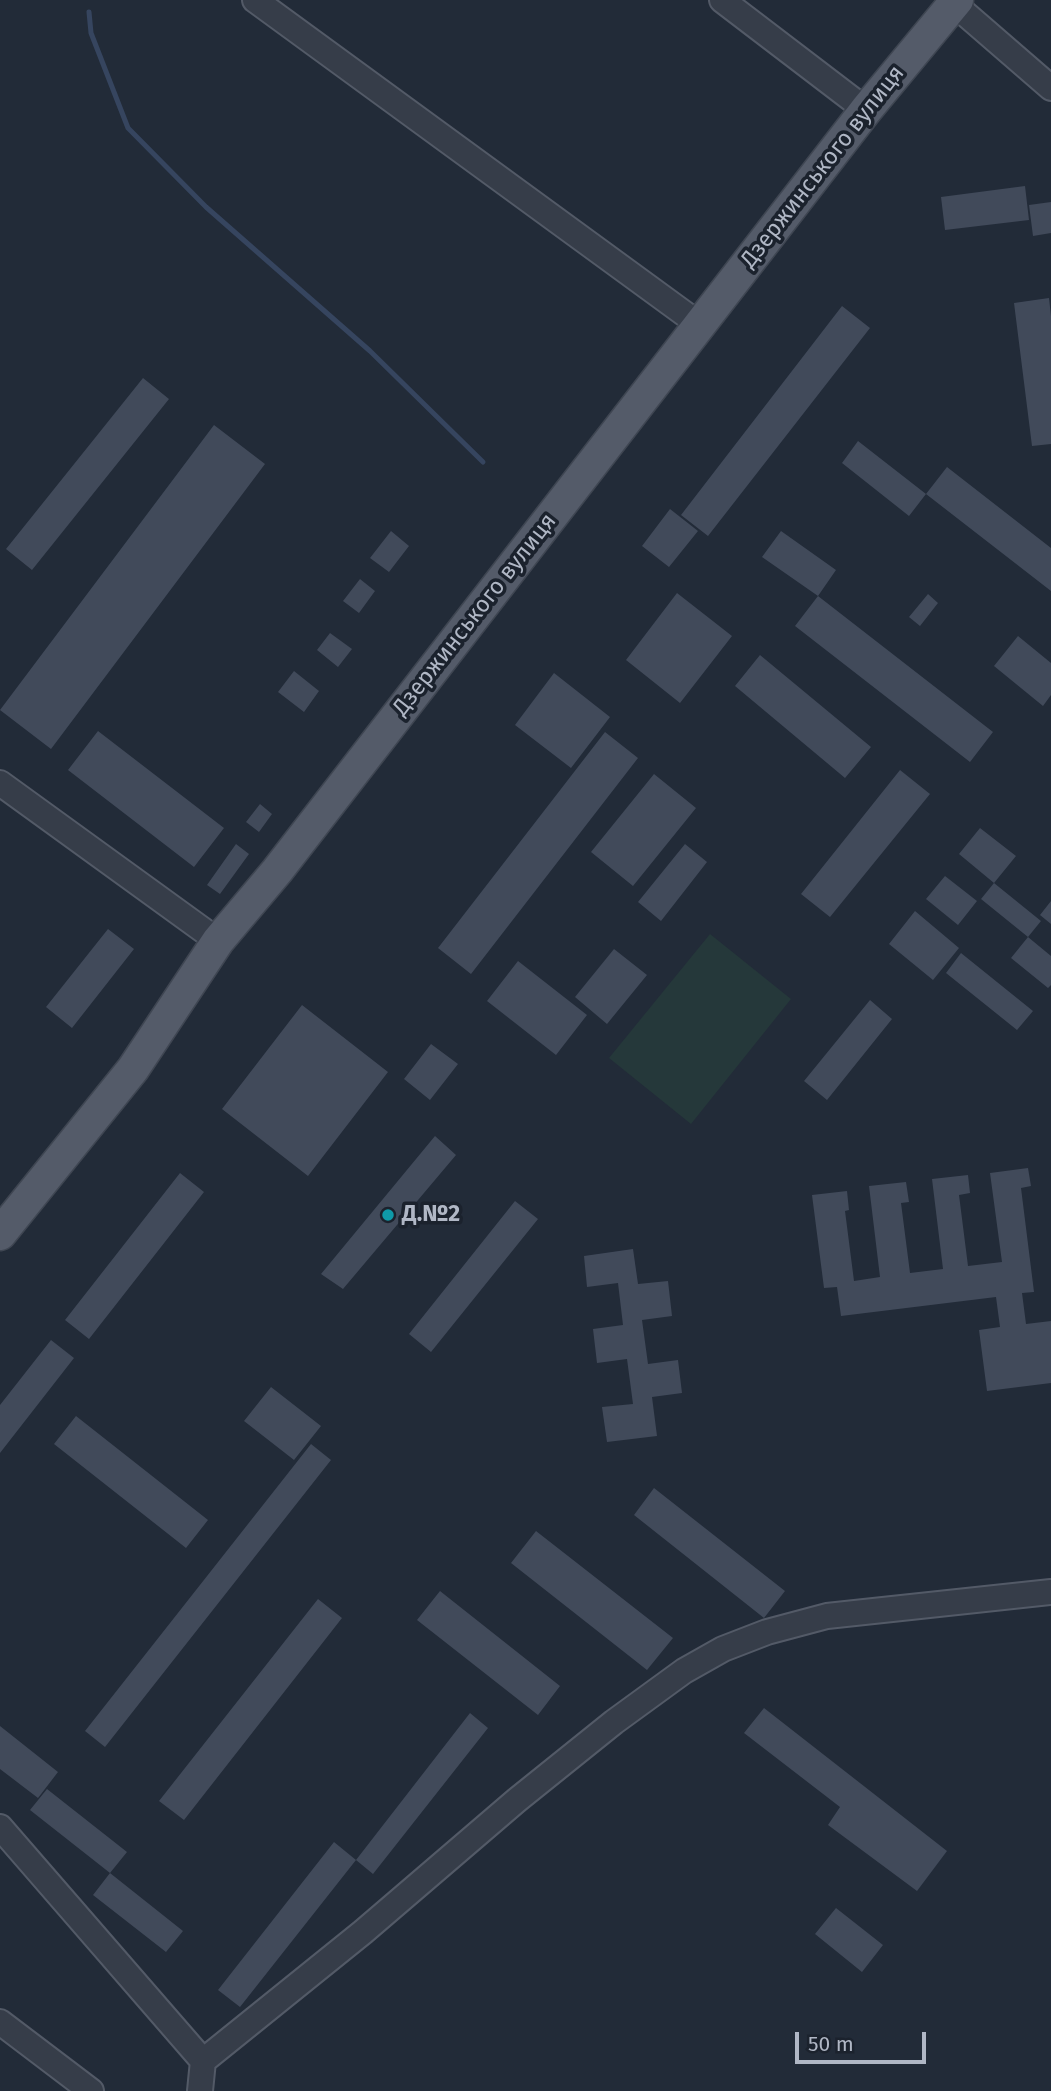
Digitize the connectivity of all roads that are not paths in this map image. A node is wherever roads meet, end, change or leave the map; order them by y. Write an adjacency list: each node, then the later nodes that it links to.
1 (255, 0): 6 (street)
2 (722, 0): 5 (street)
3 (956, 2): 4 (street); 5 (main road, Дзержинського вулиця)
4 (1051, 88)
5 (866, 110): 6 (main road, Дзержинського вулиця)
6 (699, 325): 8 (main road, Дзержинського вулиця)
7 (0, 783): 8 (street)
8 (218, 941): 9 (main road, Дзержинського вулиця)
9 (0, 1234)
10 (1051, 1592): 13 (street)
11 (0, 1827): 13 (street)
12 (0, 2022): 14 (street)
13 (203, 2061): 15 (street)
14 (91, 2091)
15 (200, 2091)

